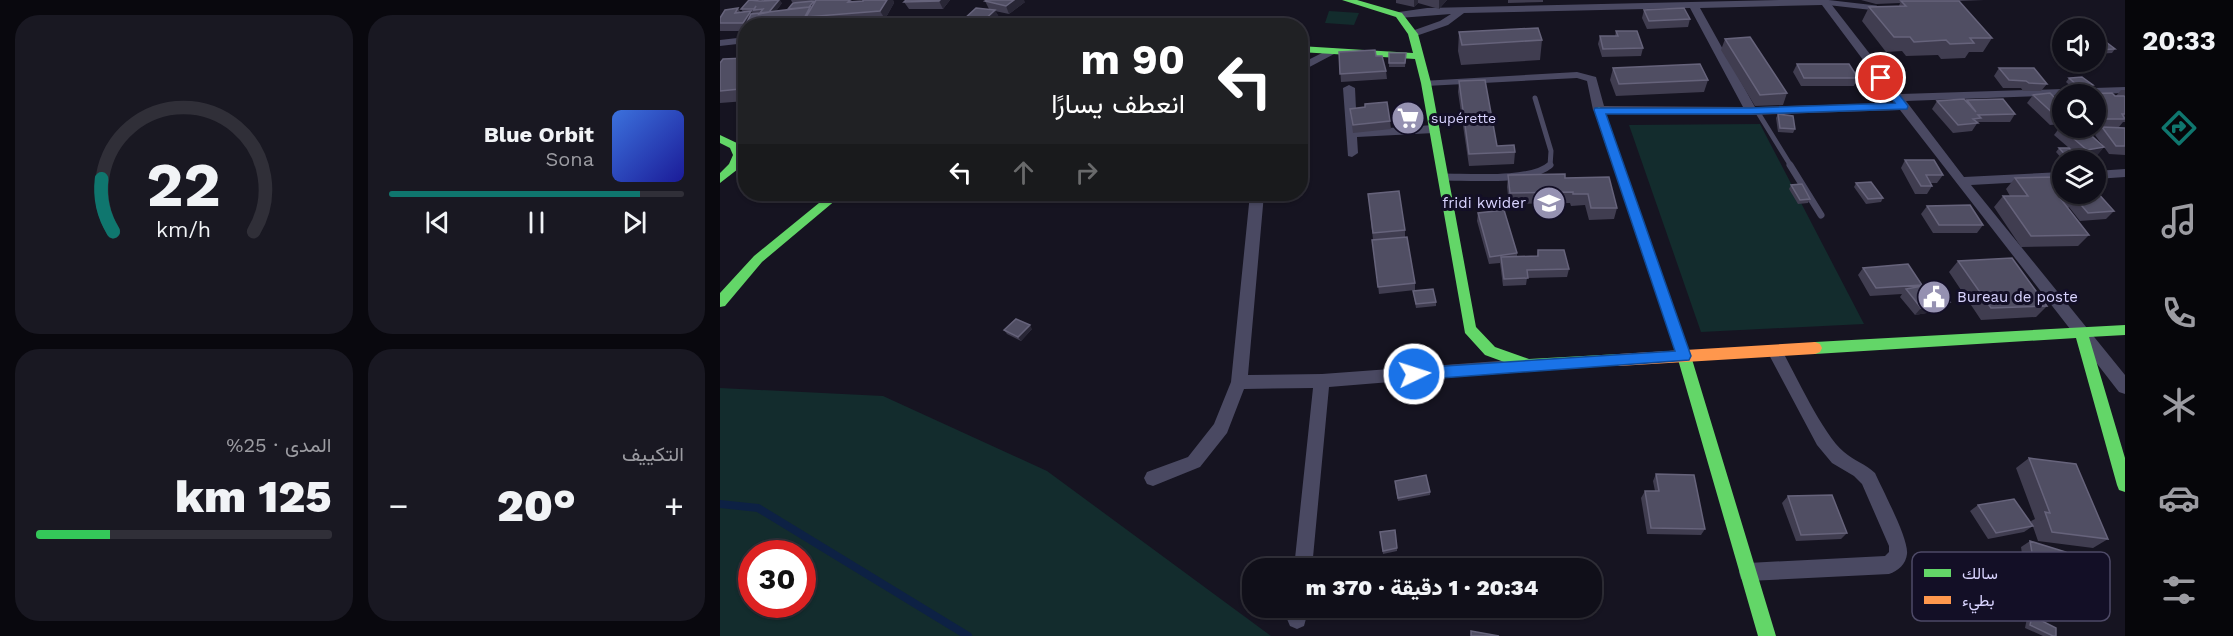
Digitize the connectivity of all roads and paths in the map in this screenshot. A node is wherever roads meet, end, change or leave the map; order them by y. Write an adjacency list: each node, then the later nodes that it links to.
1 (1355, 1): 8 (main road)
2 (1823, 1): 6 (street); 7 (lane); 20 (street)
3 (1563, 4): 4 (street); 5 (street)
4 (1676, 4): 6 (street)
5 (1460, 6): 8 (street); 9 (street)
6 (1694, 7): 22 (street)
7 (1885, 9)
8 (1399, 15): 9 (main road)
9 (1413, 34): 14 (main road)
10 (738, 41): 11 (street)
11 (720, 43)
12 (1308, 50): 13 (main road)
13 (1332, 51): 14 (main road); 15 (street)
14 (1417, 56): 16 (main road)
15 (1308, 64)
16 (1426, 82): 21 (street); 23 (main road)
17 (1349, 88): 24 (street)
18 (2125, 90): 20 (street)
19 (1535, 98): 32 (lane)
20 (1899, 102): 22 (street); 34 (street)
21 (1599, 110): 22 (street); 42 (main road)
22 (1754, 111): 37 (lane)
23 (1434, 129): 24 (street); 32 (main road)
24 (1351, 134): 27 (street)
25 (720, 138): 26 (main road)
26 (738, 153)
27 (1352, 153)
28 (738, 157): 33 (main road)
29 (2125, 173): 30 (street)
30 (2106, 174)
31 (2052, 176): 34 (street)
32 (1443, 177): 43 (main road)
33 (720, 179)
34 (1961, 181): 40 (street)
35 (829, 201): 38 (main road)
36 (1256, 201): 45 (street)
37 (1821, 215)
38 (720, 302)
39 (2125, 330): 40 (main road)
40 (2081, 333): 41 (main road); 46 (street); 48 (main road)
41 (1775, 351): 42 (main road); 50 (street)
42 (1684, 356): 43 (main road); 50 (main road)
43 (1529, 365): 44 (street)
44 (1322, 381): 45 (street); 49 (street)
45 (1239, 382): 47 (street)
46 (2125, 387)
47 (1153, 478)
48 (2125, 485)
49 (1304, 558)
50 (1748, 572): 51 (main road)
51 (1767, 636)

